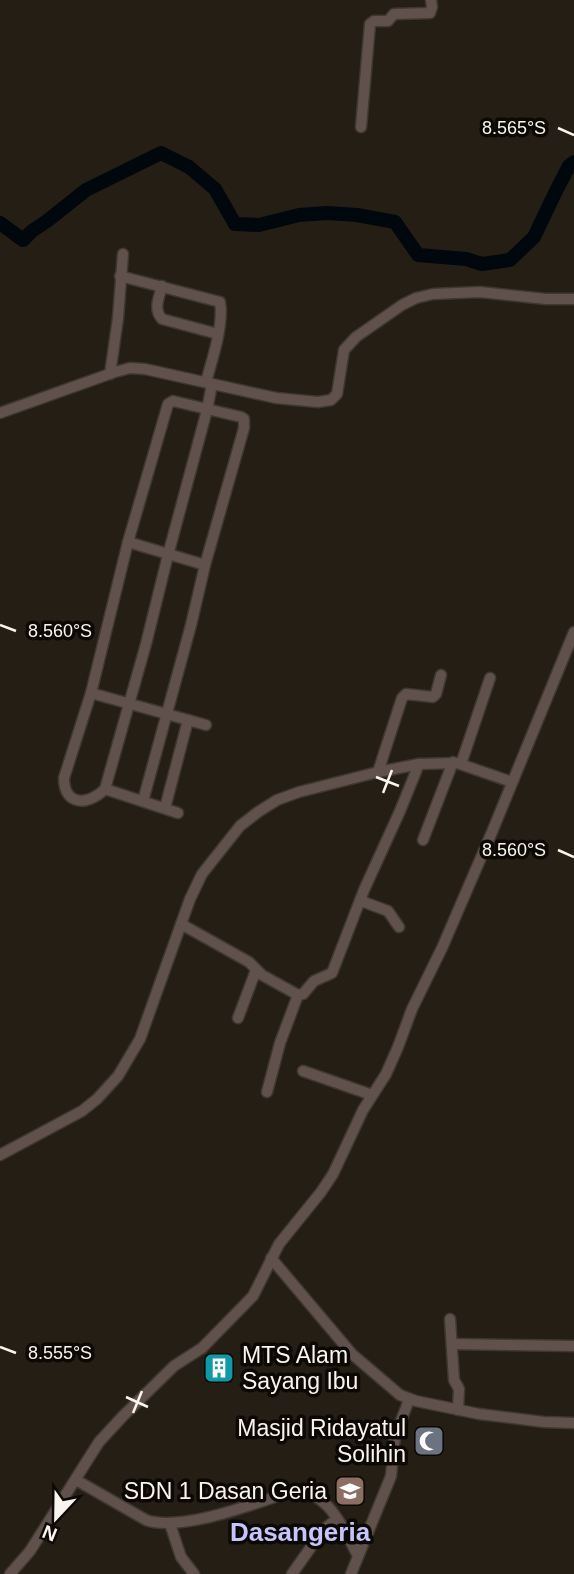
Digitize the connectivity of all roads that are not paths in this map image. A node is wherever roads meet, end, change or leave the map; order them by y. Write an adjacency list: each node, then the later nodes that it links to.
1 (431, 0): 2 (street)
2 (361, 127)
3 (123, 254): 4 (street)
4 (120, 276): 5 (street); 8 (street)
5 (162, 286): 7 (street); 7 (street)
6 (574, 299): 9 (street)
7 (218, 334): 9 (street)
8 (110, 374): 9 (street); 11 (street)
9 (209, 383): 10 (street)
10 (207, 410): 12 (street); 13 (street); 14 (street)
11 (0, 413)
12 (128, 542): 13 (street); 18 (street)
13 (168, 555): 14 (street); 19 (street)
14 (205, 565): 20 (street)
15 (574, 632): 26 (street)
16 (441, 674): 25 (street)
17 (490, 678): 23 (street)
18 (91, 693): 19 (street); 27 (street)
19 (129, 703): 20 (street); 27 (street)
20 (166, 714): 21 (street); 28 (street)
21 (188, 720): 22 (street); 29 (street)
22 (206, 725)
23 (457, 763): 24 (street); 26 (street); 31 (street)
24 (419, 764): 25 (street); 32 (street)
25 (379, 772): 33 (street)
26 (512, 782): 40 (street)
27 (105, 789): 28 (street)
28 (143, 801): 29 (street)
29 (165, 808): 30 (street)
30 (178, 813)
31 (423, 840)
32 (361, 901): 34 (street); 36 (street)
33 (181, 924): 35 (street); 41 (street)
34 (399, 927)
35 (256, 970): 36 (street); 37 (street)
36 (298, 995): 39 (street)
37 (238, 1018)
38 (303, 1072): 40 (street)
39 (267, 1092)
40 (372, 1095): 42 (street)
41 (0, 1154)
42 (273, 1261): 46 (street); 49 (street)
43 (450, 1319): 44 (street)
44 (452, 1344): 45 (street); 47 (street)
45 (574, 1346)
46 (409, 1400): 47 (street); 52 (street)
47 (458, 1410): 48 (street)
48 (574, 1423)
49 (76, 1480): 51 (street); 53 (street)
50 (339, 1522): 51 (street); 52 (street); 55 (street)
51 (170, 1524): 54 (street)
52 (356, 1552): 56 (street)
53 (10, 1574)
54 (194, 1574)
55 (292, 1574)
56 (351, 1574)

